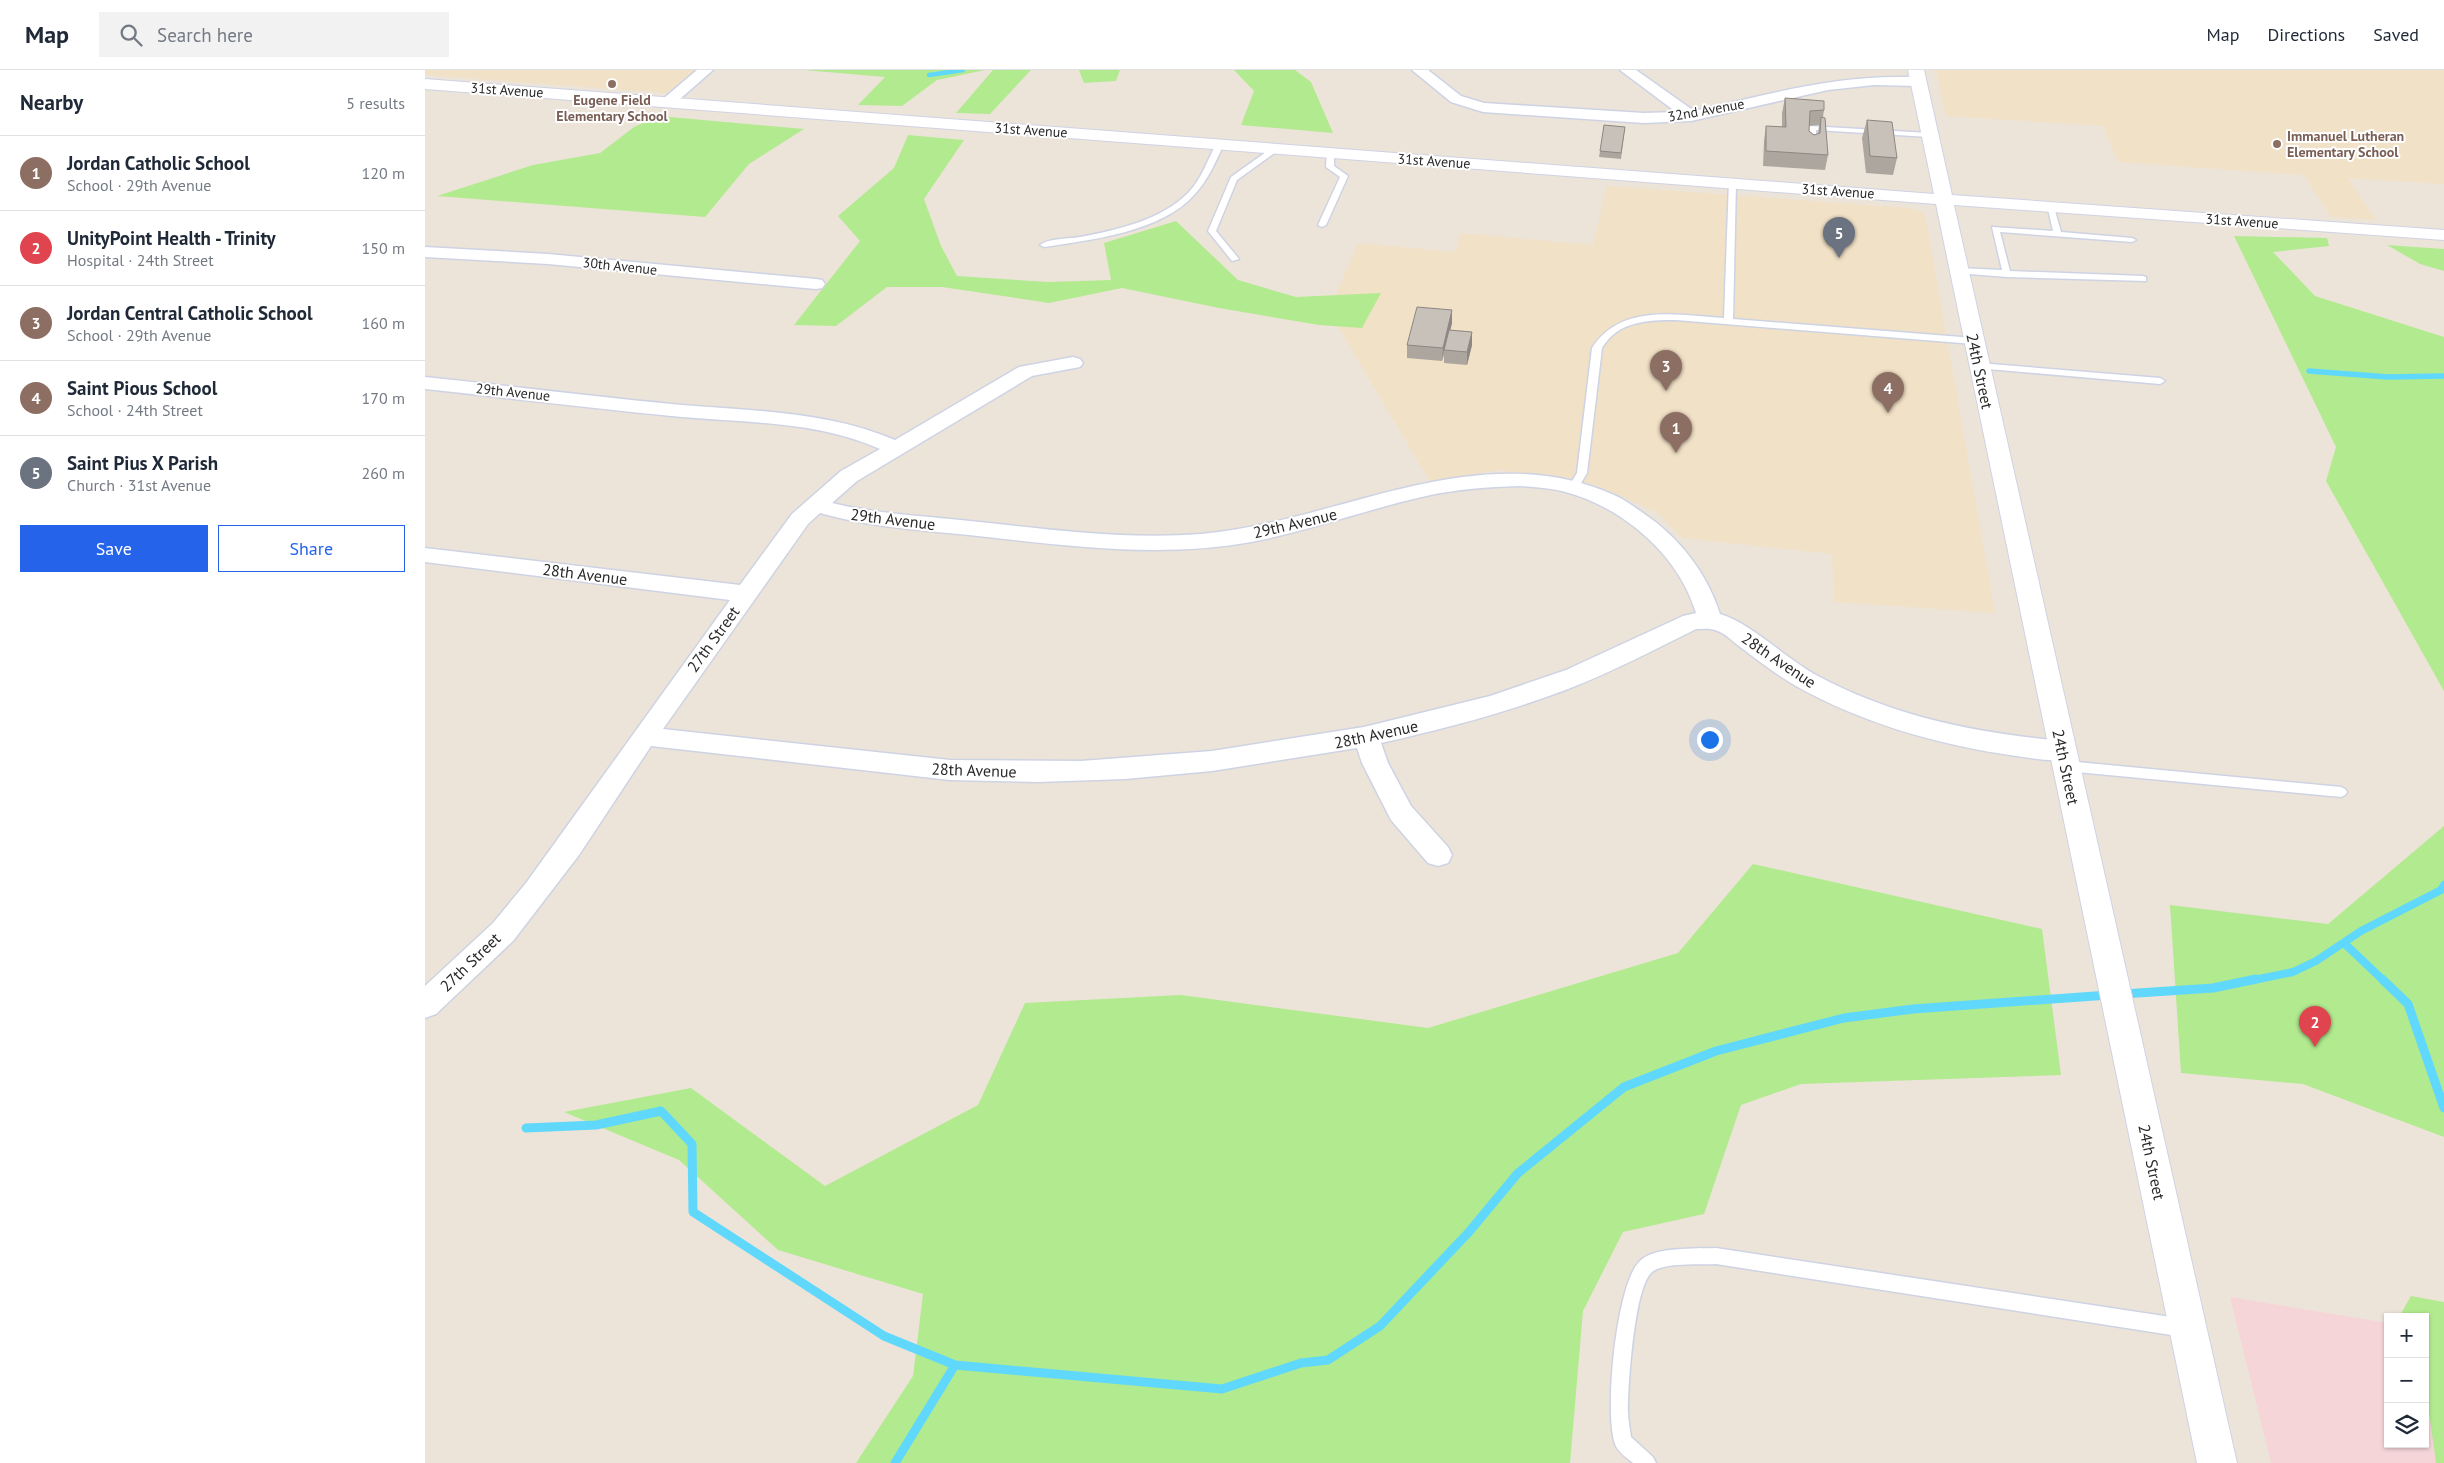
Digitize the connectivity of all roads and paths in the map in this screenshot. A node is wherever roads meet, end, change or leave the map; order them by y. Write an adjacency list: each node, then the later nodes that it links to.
1 (706, 70): 6 (street)
2 (1419, 70): 7 (street, 32nd Avenue)
3 (1627, 70): 7 (street)
4 (1917, 76): 7 (street, 32nd Avenue); 8 (street, 24th Street)
5 (425, 84): 6 (street, 31st Avenue)
6 (668, 102): 9 (street, 31st Avenue)
7 (1691, 116)
8 (1929, 135): 10 (lane); 14 (street, 24th Street)
9 (1220, 144): 11 (street, 31st Avenue); 20 (lane)
10 (1812, 146)
11 (1276, 149): 12 (street, 31st Avenue); 22 (lane)
12 (1330, 153): 13 (street, 31st Avenue); 16 (lane)
13 (1731, 183): 14 (street, 31st Avenue); 27 (lane)
14 (1943, 199): 15 (street, 31st Avenue); 23 (street, 24th Street)
15 (2051, 207): 17 (lane); 18 (street, 31st Avenue)
16 (1322, 225)
17 (2057, 235): 19 (lane); 24 (lane)
18 (2444, 235)
19 (2132, 240)
20 (1044, 245)
21 (425, 252): 26 (street, 30th Avenue)
22 (1235, 259)
23 (1959, 271): 24 (lane); 28 (street, 24th Street)
24 (2007, 274): 25 (lane)
25 (2143, 279)
26 (816, 284)
27 (1728, 321): 28 (lane); 33 (lane)
28 (1977, 354): 30 (lane); 40 (street, 24th Street)
29 (1073, 363): 32 (street, 27th Street)
30 (2160, 381)
31 (425, 383): 32 (street, 29th Avenue)
32 (896, 448): 34 (street, 27th Street)
33 (1574, 486): 34 (street, 29th Avenue); 37 (street, 29th Avenue)
34 (815, 505): 36 (street, 27th Street)
35 (425, 555): 36 (street, 28th Avenue)
36 (746, 594): 38 (street, 27th Street)
37 (1709, 620): 39 (street, 28th Avenue); 40 (street, 28th Avenue)
38 (644, 736): 39 (street, 28th Avenue); 43 (street, 27th Street)
39 (1366, 737): 42 (street)
40 (2064, 758): 41 (lane); 44 (street, 24th Street)
41 (2341, 792)
42 (1438, 855)
43 (425, 1005)
44 (2188, 1329): 45 (lane); 46 (street, 24th Street)
45 (1647, 1463)
46 (2217, 1463)

